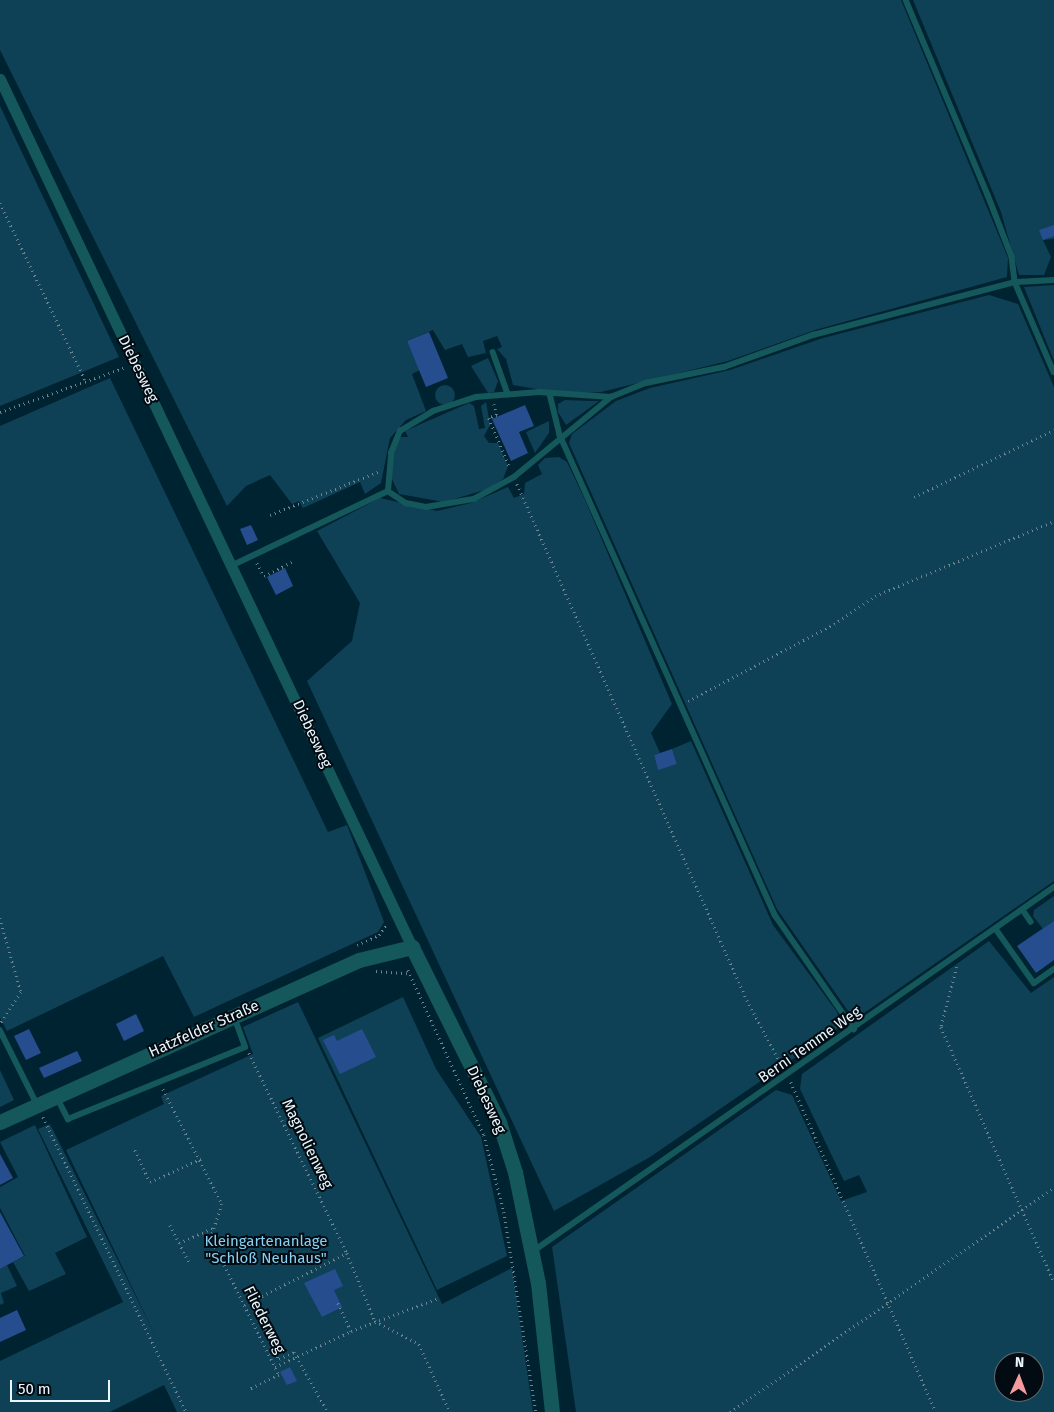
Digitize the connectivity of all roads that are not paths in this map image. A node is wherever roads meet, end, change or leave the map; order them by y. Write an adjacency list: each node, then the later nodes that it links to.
1 (906, 0): 4 (lane)
2 (0, 79): 12 (street, Diebesweg)
3 (1054, 280): 4 (lane)
4 (1015, 282): 6 (lane); 9 (lane)
5 (493, 352): 7 (lane)
6 (1054, 372)
7 (508, 394): 8 (lane); 11 (lane)
8 (550, 394): 9 (lane); 10 (lane)
9 (611, 397): 10 (lane)
10 (560, 435): 11 (lane); 20 (lane)
11 (388, 491): 12 (lane)
12 (233, 565): 17 (street, Diebesweg)
13 (1054, 887): 14 (lane, Berni Temme Weg)
14 (1023, 910): 15 (lane); 16 (lane, Berni Temme Weg)
15 (1031, 922)
16 (996, 929): 18 (lane); 20 (lane, Berni Temme Weg)
17 (412, 947): 19 (street, Hatzfelder Straße); 25 (street, Diebesweg)
18 (1054, 969)
19 (233, 1015): 22 (street, Hatzfelder Straße); 22 (lane)
20 (854, 1029): 25 (lane, Berni Temme Weg)
21 (0, 1030): 23 (lane)
22 (56, 1096): 23 (street, Hatzfelder Straße)
23 (37, 1105): 24 (street, Hatzfelder Straße)
24 (0, 1122)
25 (532, 1252): 26 (street, Diebesweg)
26 (552, 1412)

